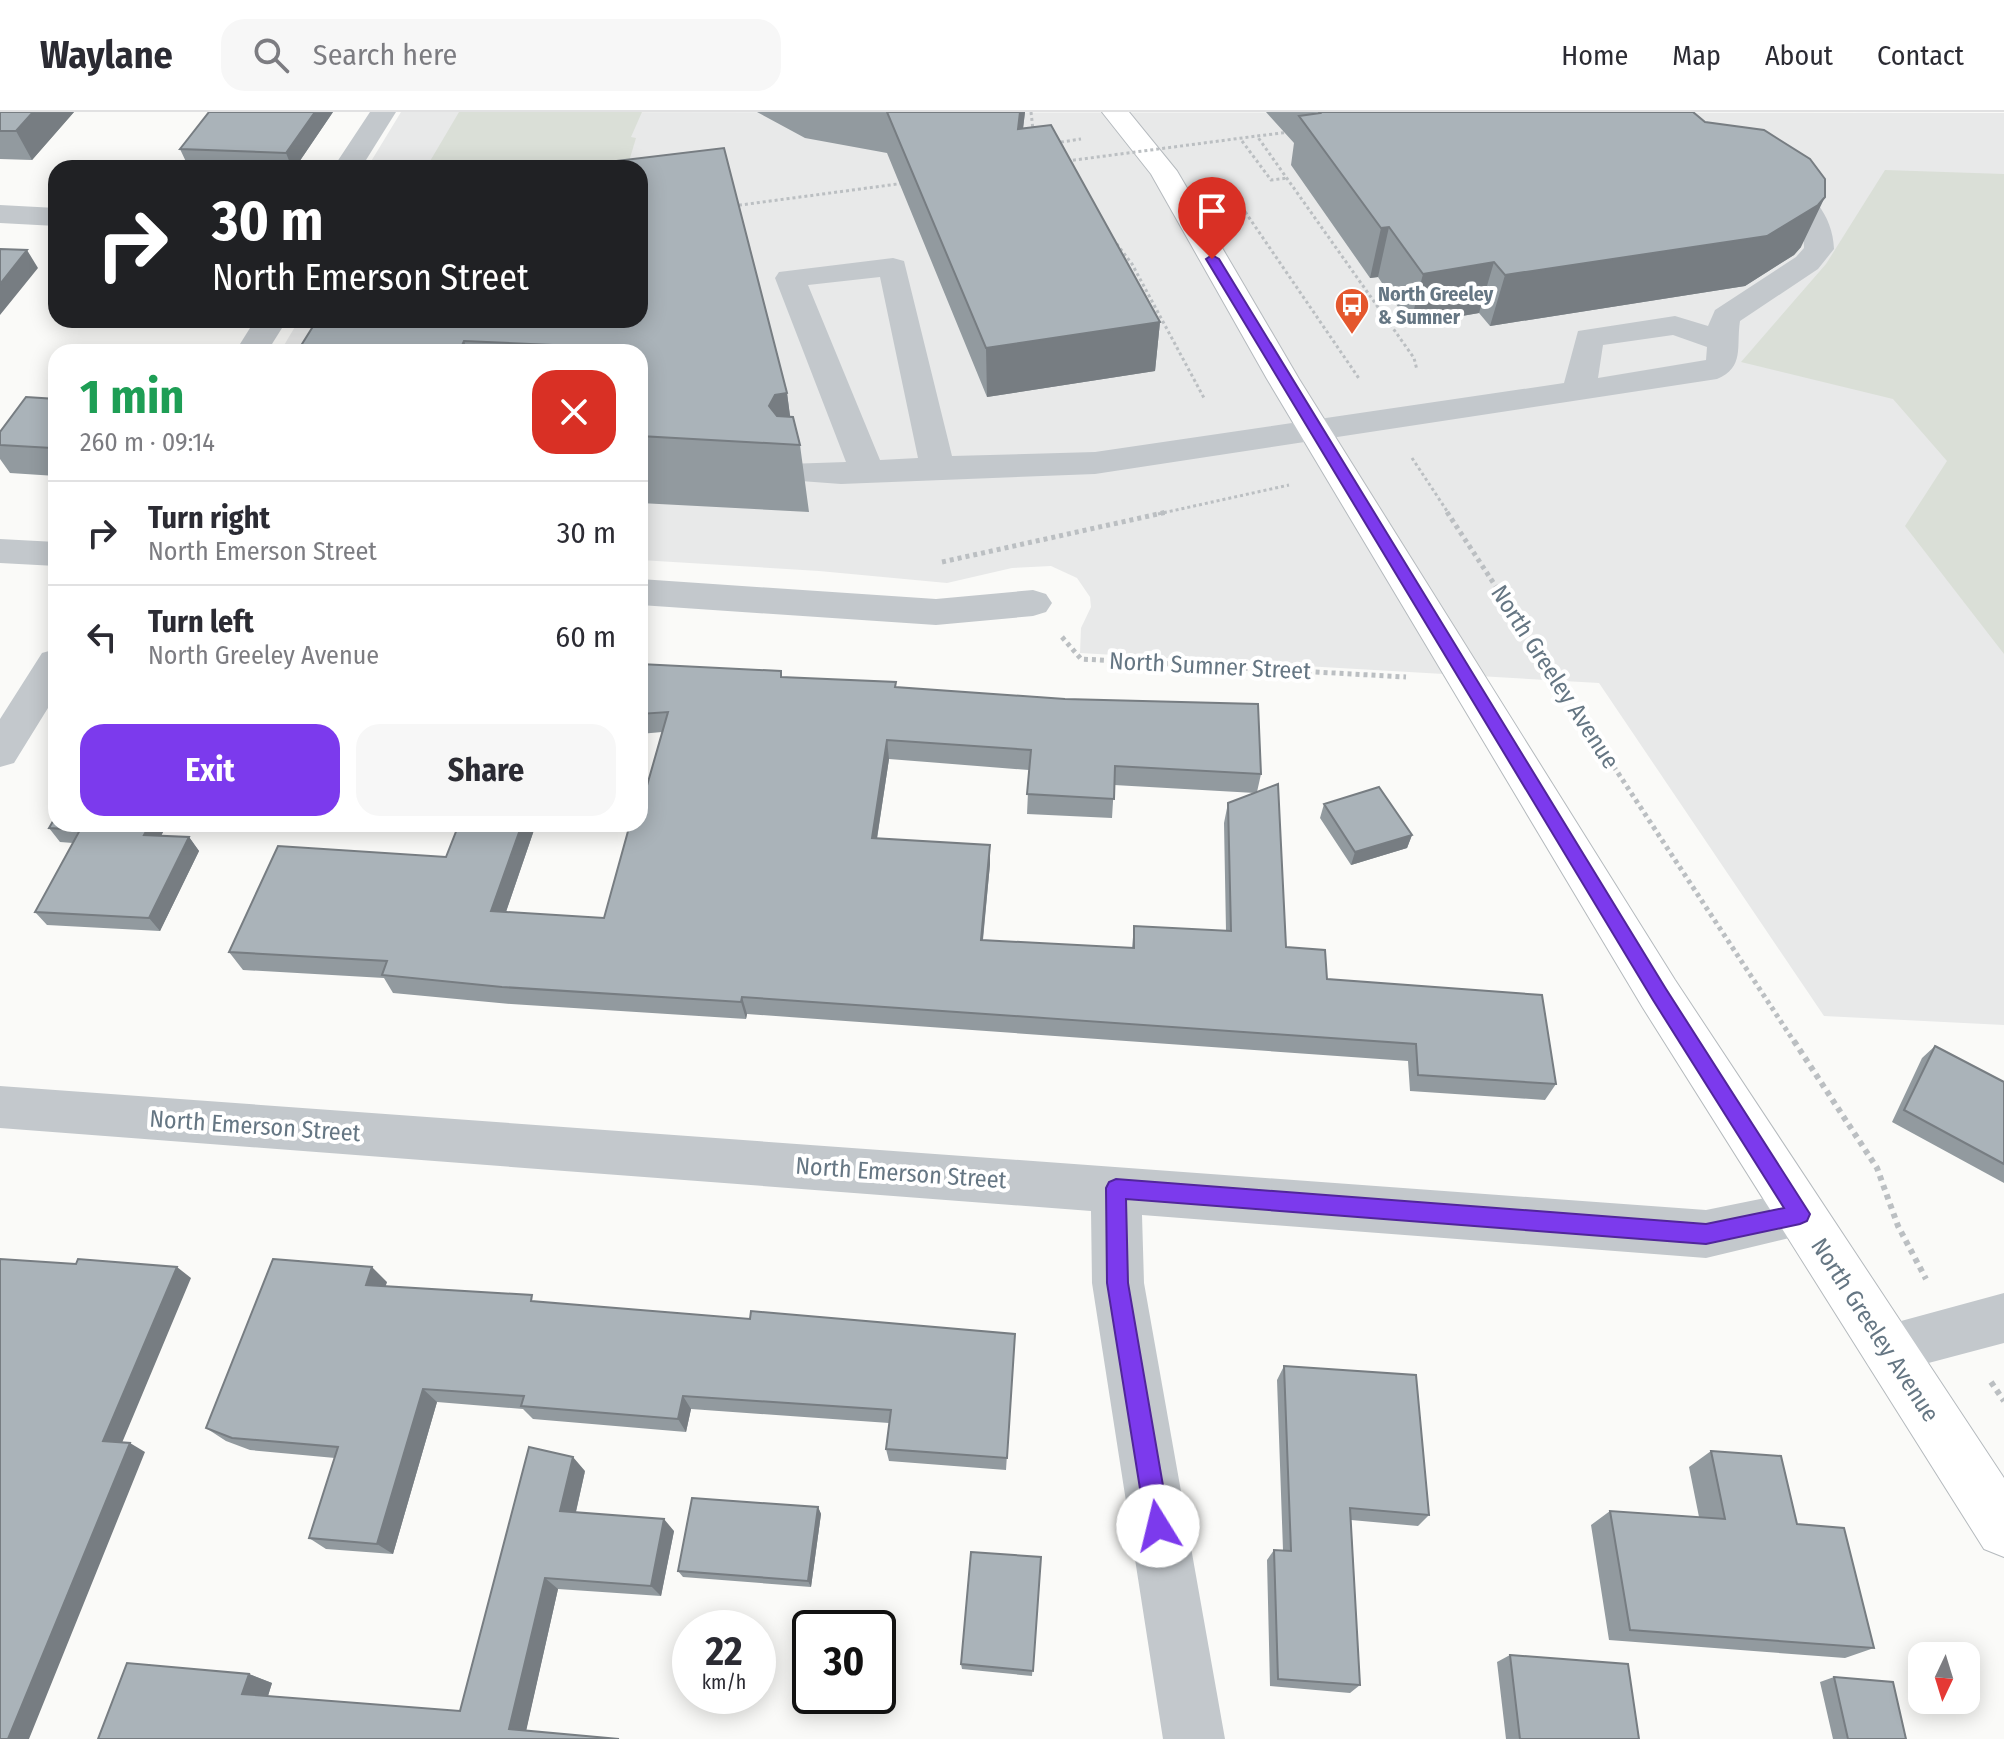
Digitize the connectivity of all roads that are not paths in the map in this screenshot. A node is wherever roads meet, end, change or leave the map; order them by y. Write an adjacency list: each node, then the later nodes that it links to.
1 (383, 112): 3 (street)
2 (1115, 112): 9 (main road, North Greeley Avenue)
3 (352, 160)
4 (1749, 172): 7 (street)
5 (0, 214): 6 (street)
6 (48, 217)
7 (1722, 342): 8 (street); 8 (street)
8 (1579, 391): 9 (street)
9 (1317, 431): 10 (street); 21 (main road, North Greeley Avenue)
10 (937, 467): 11 (street); 11 (street)
11 (867, 471): 12 (street)
12 (799, 472)
13 (0, 551): 14 (street)
14 (48, 554)
15 (648, 593): 16 (street)
16 (1033, 603)
17 (48, 676): 18 (street)
18 (0, 752)
19 (0, 1107): 20 (street, North Emerson Street)
20 (1116, 1188): 21 (street, North Emerson Street); 25 (street)
21 (1800, 1214): 23 (main road, North Greeley Avenue)
22 (2004, 1318): 23 (street)
23 (1887, 1348): 24 (main road, North Greeley Avenue)
24 (2004, 1529)
25 (1194, 1739)

